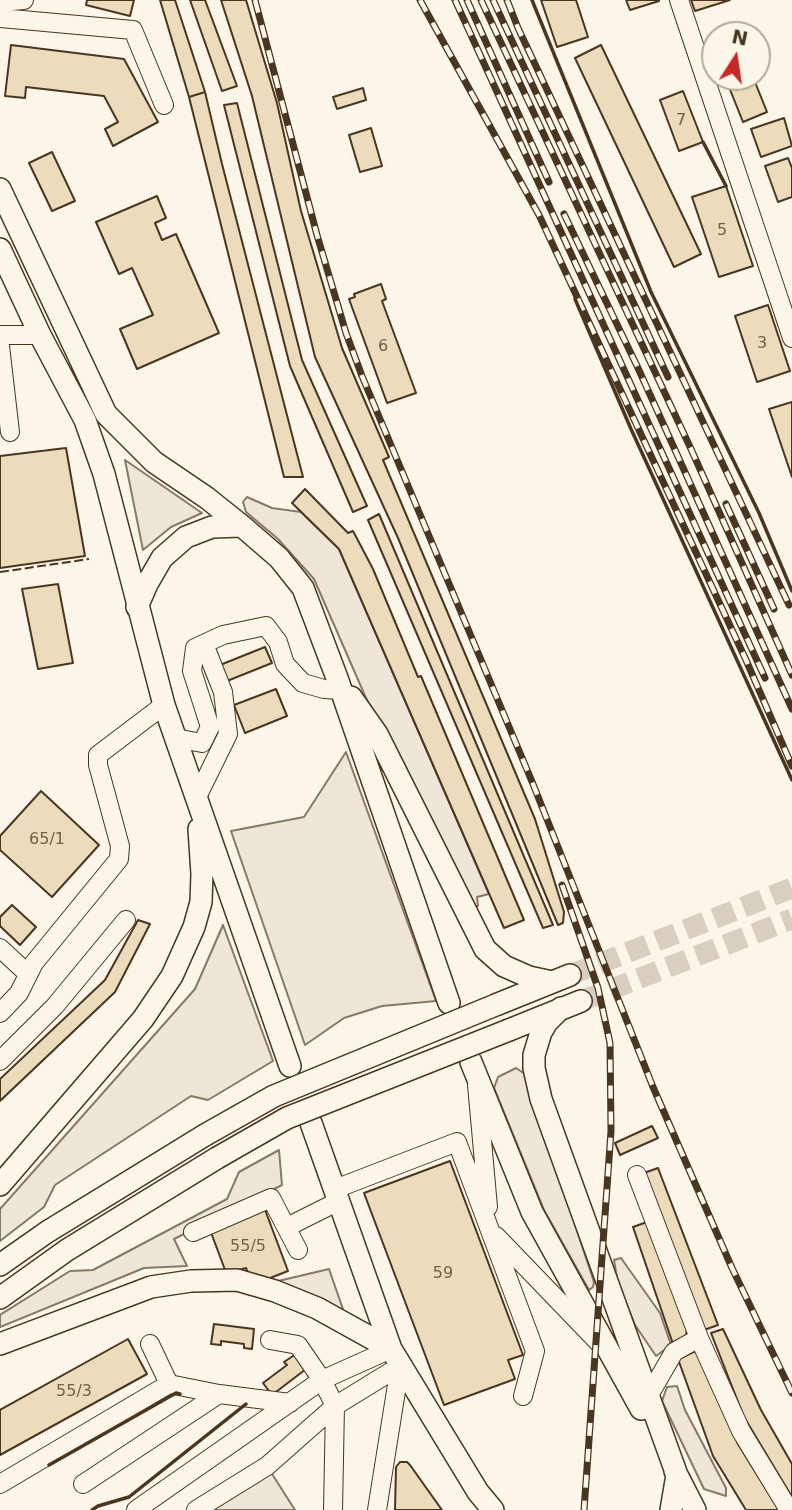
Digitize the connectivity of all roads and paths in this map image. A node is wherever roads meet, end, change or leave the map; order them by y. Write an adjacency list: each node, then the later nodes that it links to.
1 (24, 0): 3 (street)
2 (679, 0): 10 (street)
3 (0, 2)
4 (0, 18): 5 (street)
5 (164, 105)
6 (0, 189): 13 (main road)
7 (0, 249): 9 (main road)
8 (0, 335): 9 (street)
9 (40, 335): 14 (main road)
10 (792, 338)
11 (0, 346): 12 (street)
12 (10, 432)
13 (242, 526): 14 (main road); 16 (main road)
14 (137, 607): 17 (main road)
15 (204, 643): 16 (street); 18 (street); 19 (street)
16 (340, 684): 23 (main road); 36 (main road, bridge)
17 (164, 705): 18 (main road); 22 (street)
18 (175, 738): 19 (main road)
19 (196, 799): 26 (main road); 30 (main road)
20 (126, 920): 25 (street)
21 (2, 953): 22 (street)
22 (29, 974): 24 (street)
23 (449, 1003)
24 (0, 1013)
25 (0, 1061)
26 (290, 1066)
27 (473, 1068): 33 (street); 42 (main road)
28 (312, 1123): 31 (main road)
29 (637, 1175): 38 (street)
30 (0, 1185)
31 (337, 1195): 32 (street); 33 (street); 43 (main road)
32 (287, 1227): 34 (street); 35 (street)
33 (490, 1230): 42 (street); 47 (street)
34 (193, 1232)
35 (298, 1250)
36 (0, 1265)
37 (0, 1298): 48 (main road, bridge)
38 (699, 1338): 48 (street); 61 (street)
39 (271, 1340): 44 (street)
40 (0, 1344): 43 (main road)
41 (150, 1345): 45 (street)
42 (611, 1355): 52 (main road)
43 (395, 1357): 44 (street); 50 (street); 57 (street); 58 (main road)
44 (322, 1380): 49 (street); 50 (street)
45 (169, 1384): 46 (street); 51 (street)
46 (219, 1394): 49 (street); 53 (street)
47 (523, 1396)
48 (648, 1397): 52 (main road)
49 (290, 1403): 54 (street)
50 (335, 1406): 55 (street); 56 (street)
51 (3, 1475)
52 (677, 1475): 59 (main road); 60 (main road)
53 (83, 1484)
54 (136, 1510)
55 (196, 1510)
56 (332, 1510)
57 (377, 1510)
58 (493, 1510)
59 (671, 1510)
60 (695, 1510)
61 (789, 1510)

